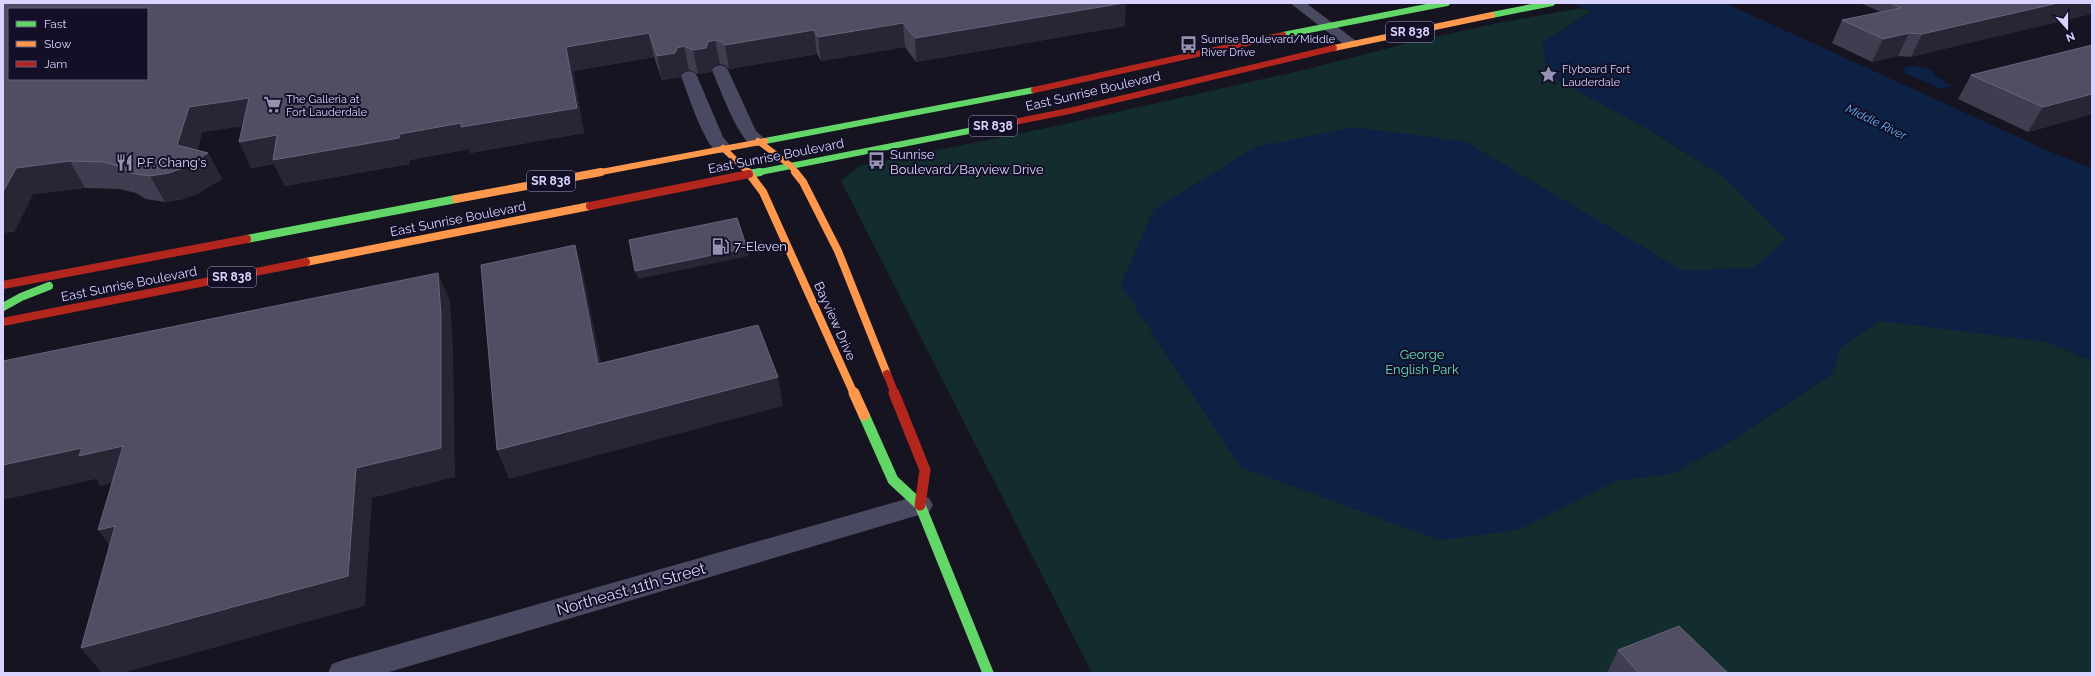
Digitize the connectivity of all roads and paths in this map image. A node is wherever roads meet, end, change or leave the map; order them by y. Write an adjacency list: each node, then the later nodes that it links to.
1 (1280, 3): 5 (street)
2 (1297, 3): 5 (street)
3 (1447, 3): 5 (main road, East Sunrise Boulevard / SR 838)
4 (1552, 3): 6 (main road, East Sunrise Boulevard / SR 838)
5 (1326, 26): 6 (street); 9 (main road, East Sunrise Boulevard / SR 838)
6 (1352, 44): 11 (main road, East Sunrise Boulevard / SR 838)
7 (720, 70): 9 (street)
8 (689, 76): 10 (street)
9 (758, 141): 10 (main road, East Sunrise Boulevard / SR 838); 11 (main road, Bayview Drive)
10 (723, 148): 12 (main road, Bayview Drive); 13 (main road, East Sunrise Boulevard / SR 838)
11 (791, 166): 12 (main road, East Sunrise Boulevard / SR 838); 17 (main road, Bayview Drive)
12 (750, 174): 16 (main road, East Sunrise Boulevard / SR 838); 17 (main road, Bayview Drive)
13 (97, 267): 14 (main road, East Sunrise Boulevard / SR 838); 15 (main road)
14 (3, 285)
15 (3, 308)
16 (3, 322)
17 (920, 505): 18 (street, Northeast 11th Street); 19 (main road, Bayview Drive)
18 (343, 673)
19 (988, 673)

